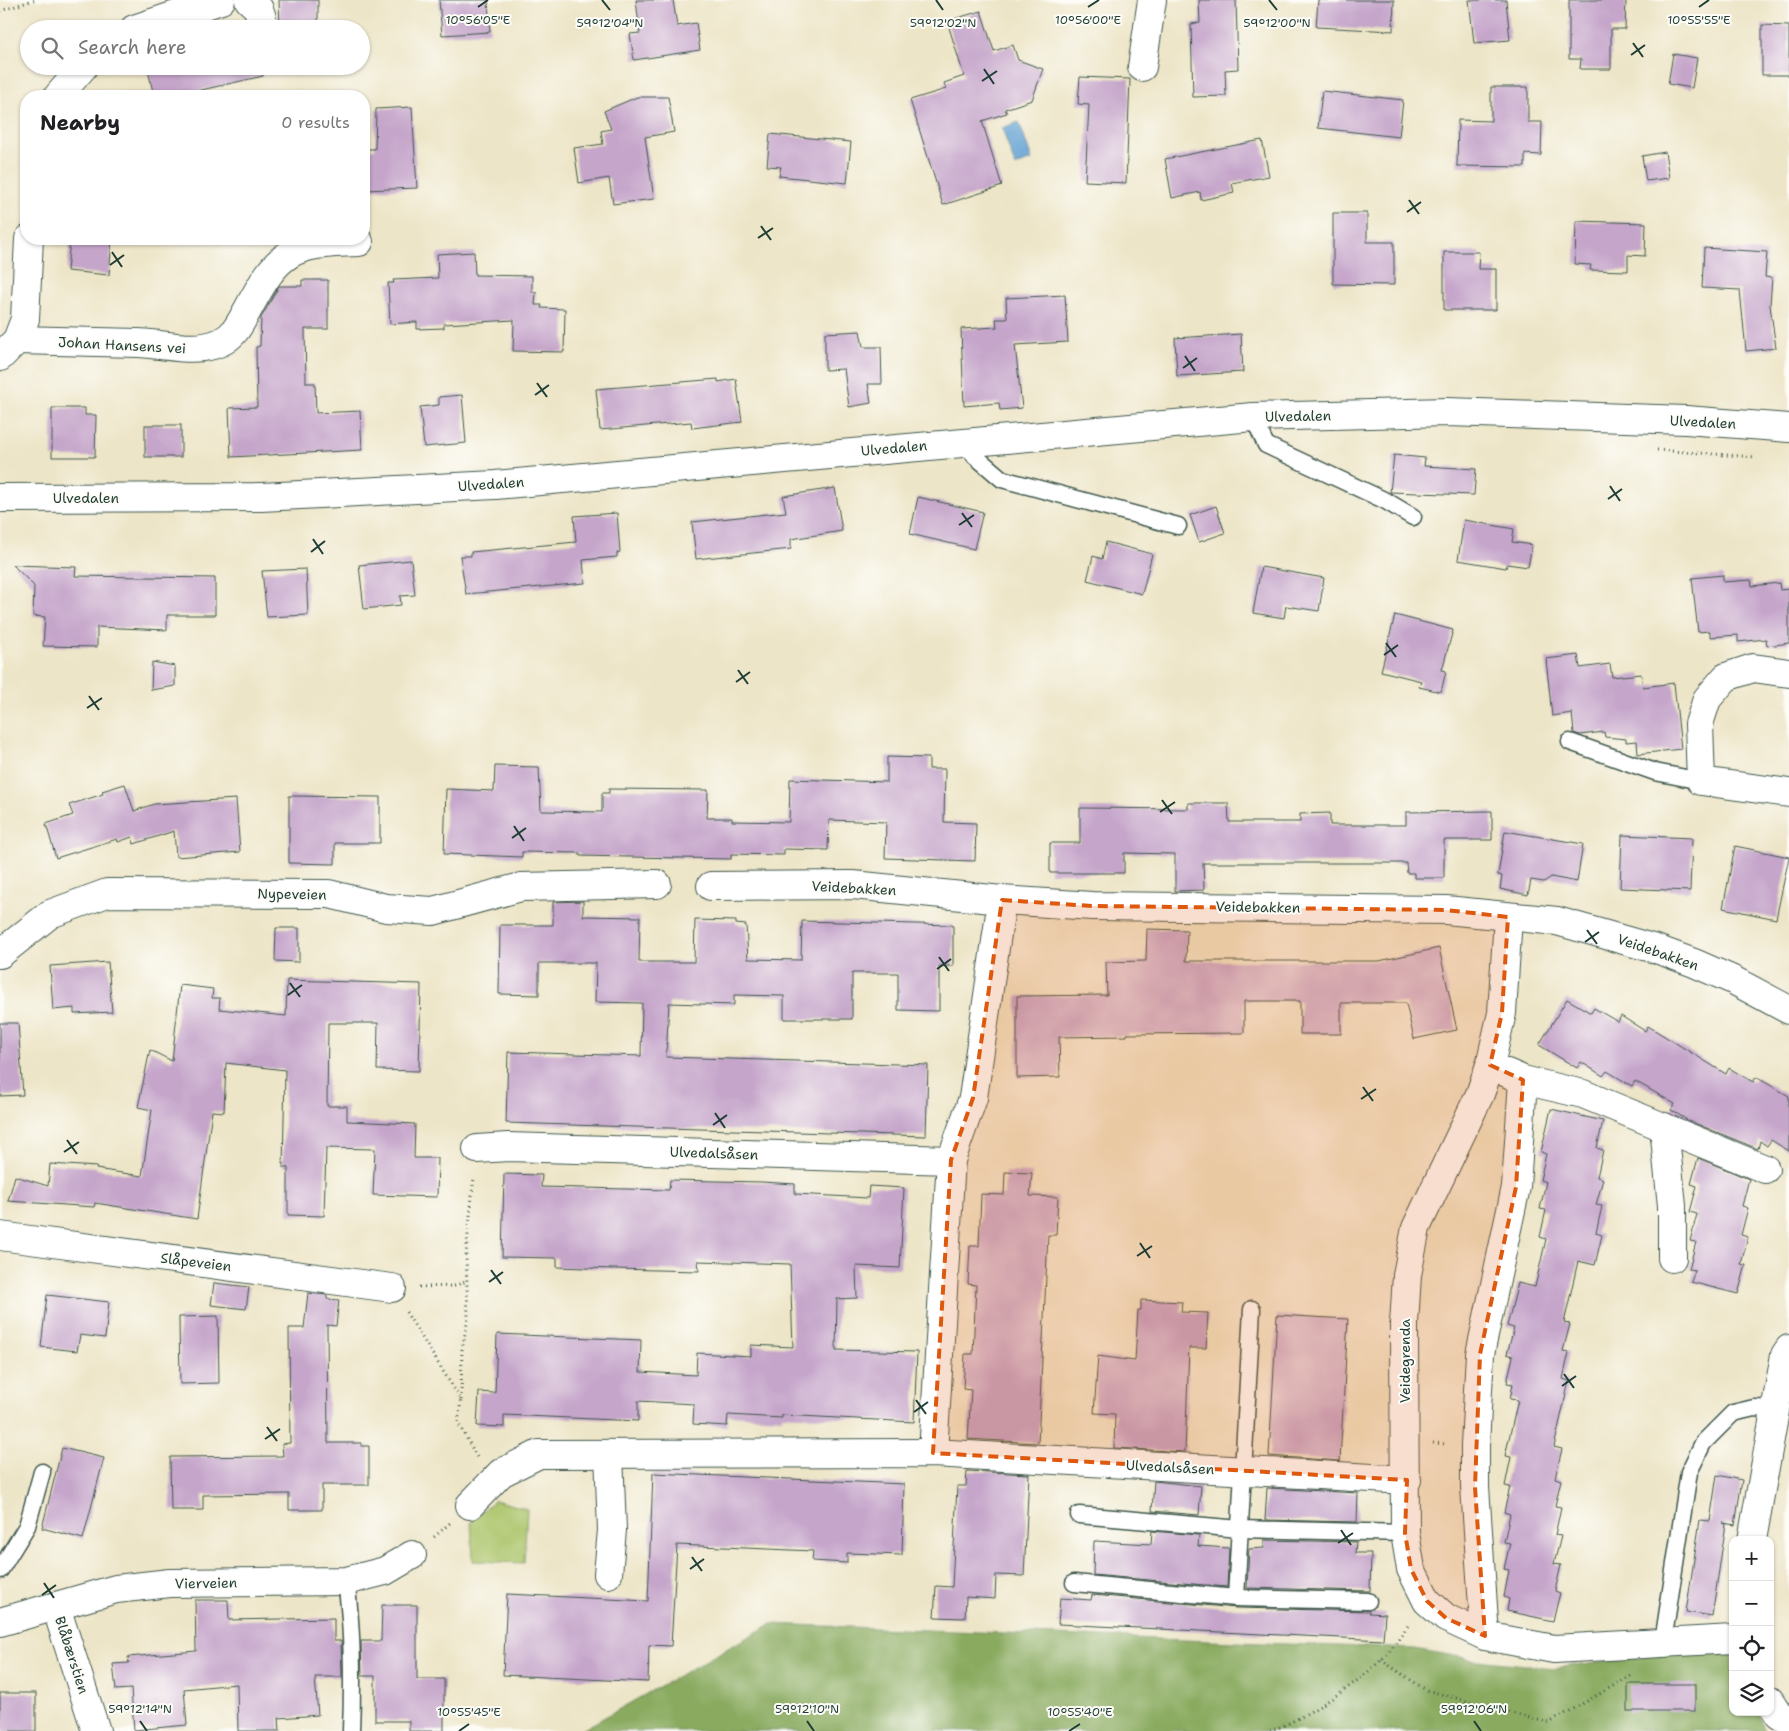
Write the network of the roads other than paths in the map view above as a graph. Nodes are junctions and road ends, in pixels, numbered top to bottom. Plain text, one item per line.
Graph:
1 (221, 0) edge
2 (249, 0) edge
3 (1152, 0) edge
4 (161, 20) edge
5 (261, 20) edge
6 (1142, 67) dead end
7 (76, 75) edge
8 (63, 90) edge
9 (30, 245) edge
10 (311, 245) edge
11 (8, 349) edge
12 (1252, 417) junction
13 (1789, 428) edge
14 (964, 442) junction
15 (0, 498) edge
16 (1413, 517) dead end
17 (1178, 526) dead end
18 (1789, 673) edge
19 (1570, 742) dead end
20 (1701, 781) junction
21 (1789, 793) edge
22 (657, 884) dead end
23 (711, 886) dead end
24 (1002, 900) junction
25 (1508, 917) junction
26 (0, 954) edge
27 (1789, 1010) edge
28 (1490, 1065) junction
29 (1523, 1080) junction
30 (1664, 1127) junction
31 (477, 1149) road end
32 (951, 1160) junction
33 (1765, 1169) dead end
34 (0, 1236) edge
35 (1672, 1258) dead end
36 (392, 1288) road end
37 (1252, 1308) dead end
38 (1789, 1349) edge
39 (1775, 1409) junction
40 (933, 1453) junction
41 (609, 1454) junction
42 (1244, 1471) junction
43 (42, 1472) dead end
44 (1407, 1480) junction
45 (470, 1505) road end
46 (1079, 1515) dead end
47 (1240, 1529) junction
48 (1406, 1533) junction
49 (1753, 1536) edge
50 (412, 1555) road end
51 (0, 1570) edge
52 (608, 1574) dead end
53 (346, 1581) junction
54 (1074, 1583) dead end
55 (1236, 1598) junction
56 (1368, 1601) dead end
57 (56, 1607) junction
58 (0, 1622) edge
59 (1485, 1636) junction
60 (1729, 1639) edge
61 (1663, 1642) junction
62 (1774, 1707) edge
63 (1789, 1720) edge
64 (96, 1731) edge
65 (351, 1731) edge

1 - 4 street
2 - 5 street
3 - 6 street
7 - 8 street
9 - 11 street, Johan Hansens vei
10 - 11 street, Johan Hansens vei
12 - 13 street, Ulvedalen
12 - 14 street, Ulvedalen
12 - 16 lane
14 - 15 street, Ulvedalen
14 - 17 lane
18 - 20 street
19 - 20 lane
20 - 21 street
22 - 26 street, Nypeveien
23 - 24 street, Veidebakken
24 - 25 street, Veidebakken
24 - 32 street
25 - 27 street, Veidebakken
25 - 28 street, Veidegrenda
28 - 29 street
28 - 44 street, Veidegrenda
29 - 30 street
29 - 59 street
30 - 33 street
30 - 35 street
31 - 32 street, Ulvedalsåsen
32 - 40 street
34 - 36 street, Slåpeveien
37 - 42 lane
38 - 39 street
39 - 49 street
39 - 61 lane
40 - 41 street, Ulvedalsåsen
40 - 42 street, Ulvedalsåsen
41 - 45 street, Ulvedalsåsen
41 - 52 street
42 - 44 street, Ulvedalsåsen
42 - 47 lane
43 - 51 lane
44 - 48 street, Veidegrenda
46 - 47 lane
47 - 48 lane
47 - 55 lane
48 - 59 street, Veidegrenda
50 - 53 street, Vierveien
53 - 57 street, Vierveien
53 - 65 lane
54 - 55 lane
55 - 56 lane
57 - 58 street, Vierveien
57 - 64 street, Blåbærstien
59 - 61 street, Veidegrenda
60 - 61 street, Veidegrenda
62 - 63 street

